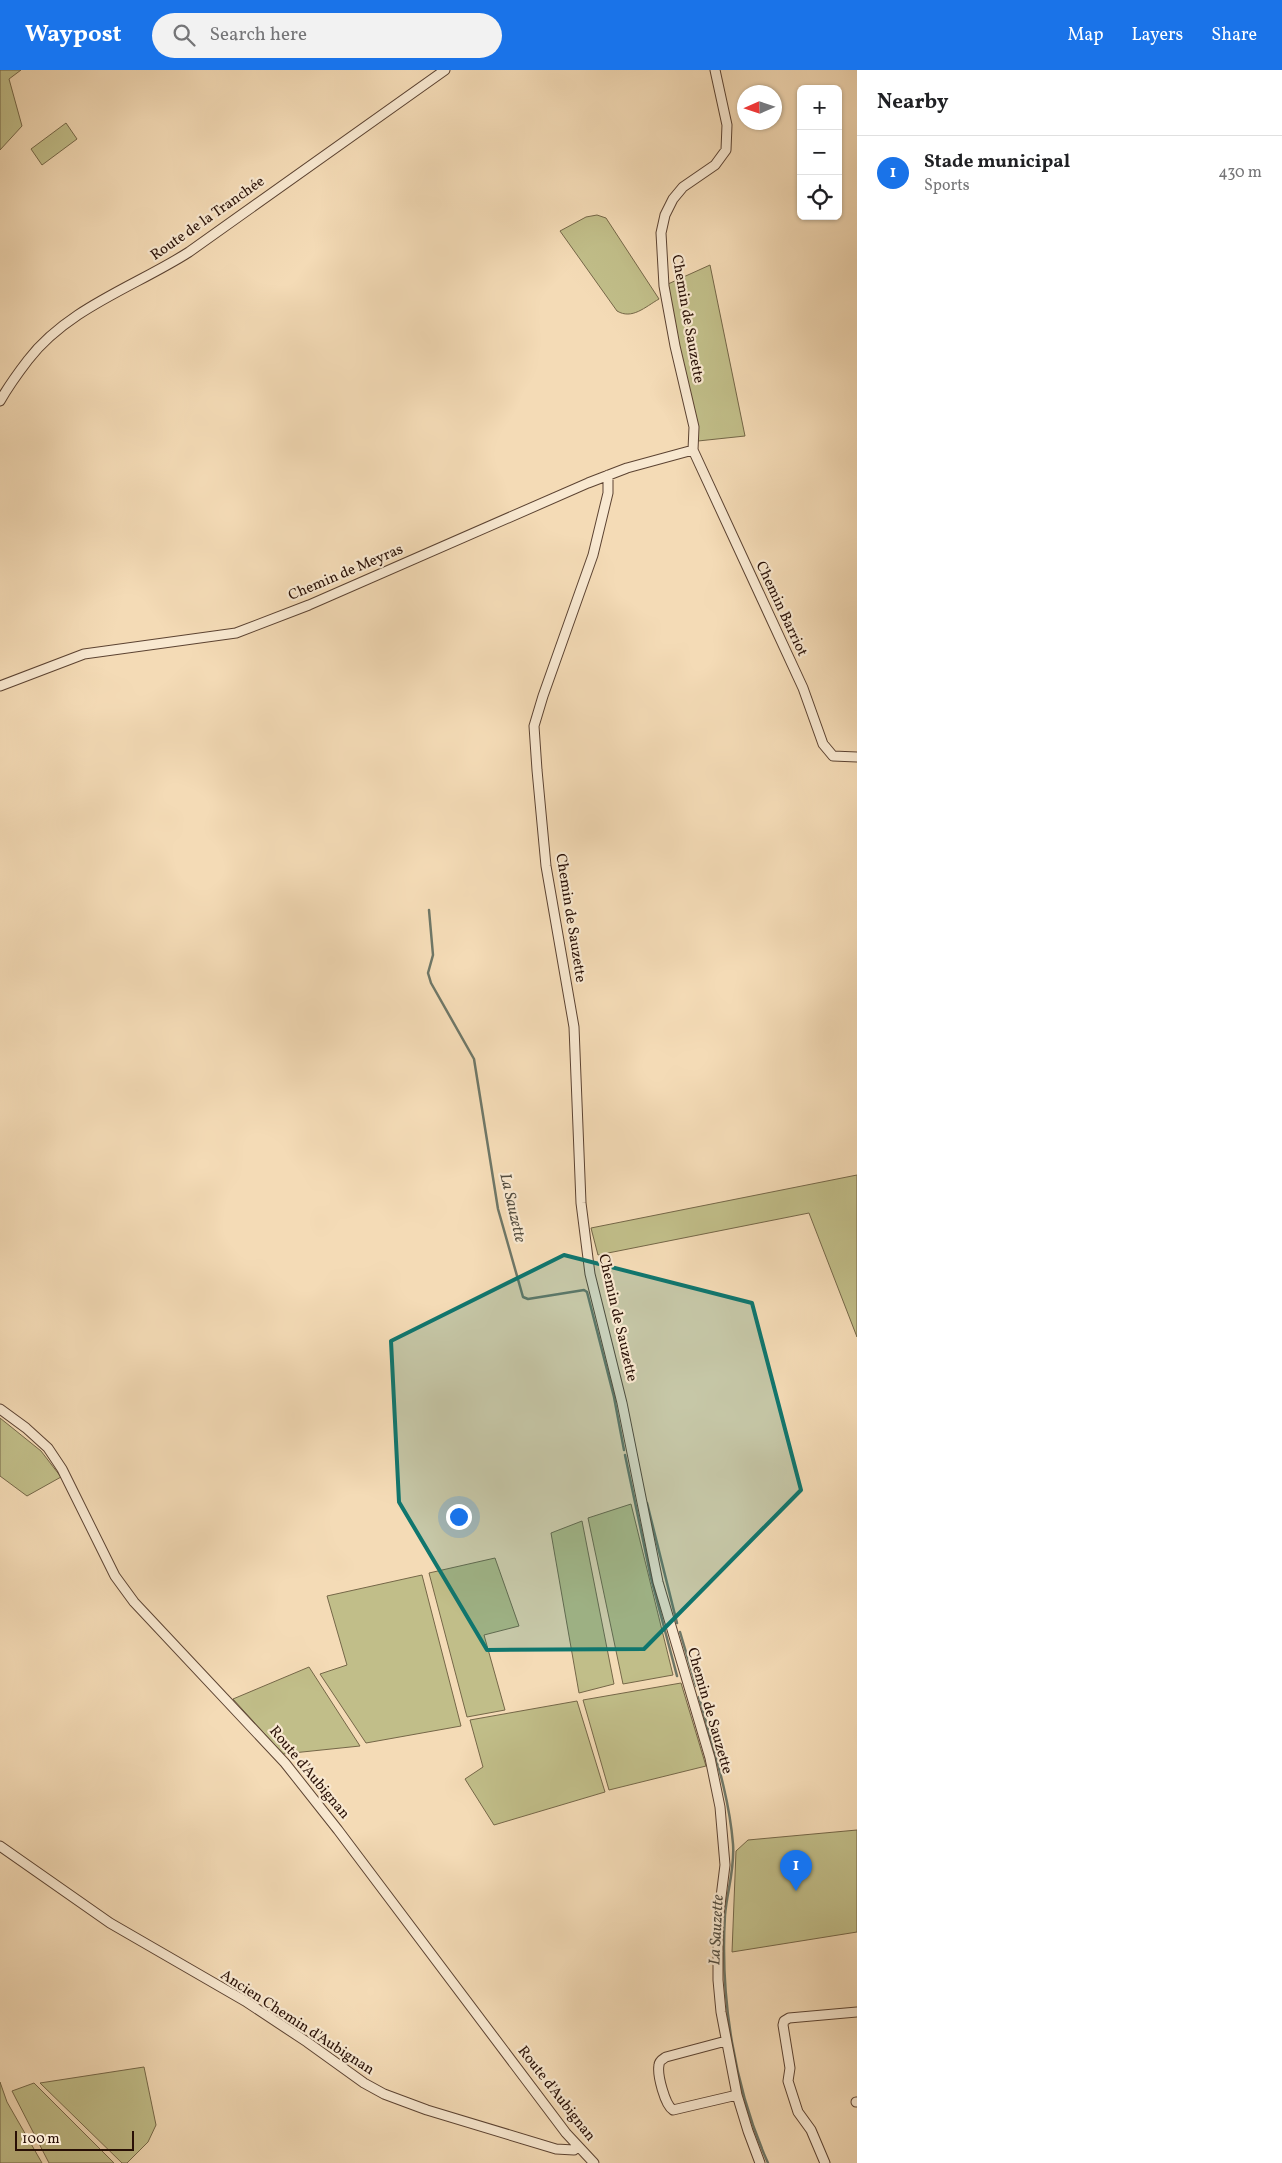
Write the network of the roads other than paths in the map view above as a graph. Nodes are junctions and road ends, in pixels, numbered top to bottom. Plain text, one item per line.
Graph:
1 (445, 70) edge
2 (715, 70) edge
3 (0, 401) edge
4 (693, 450) junction
5 (608, 476) junction
6 (0, 686) edge
7 (857, 757) edge
8 (0, 1409) edge
9 (0, 1846) edge
10 (857, 2012) edge
11 (726, 2041) junction
12 (737, 2095) junction
13 (577, 2146) junction
14 (594, 2163) edge
15 (760, 2163) edge
16 (825, 2163) edge

1 - 3 street, Route de la Tranchée
2 - 4 street, Chemin de Sauzette
4 - 5 street, Chemin de Meyras
4 - 7 street, Chemin Barriot
5 - 6 street, Chemin de Meyras
5 - 11 street, Chemin de Sauzette
8 - 13 street, Route d'Aubignan
9 - 13 street, Ancien Chemin d'Aubignan
10 - 16 street
11 - 12 street, Chemin de Sauzette
11 - 12 street
12 - 15 street, Chemin de Sauzette
13 - 14 street, Route d'Aubignan

